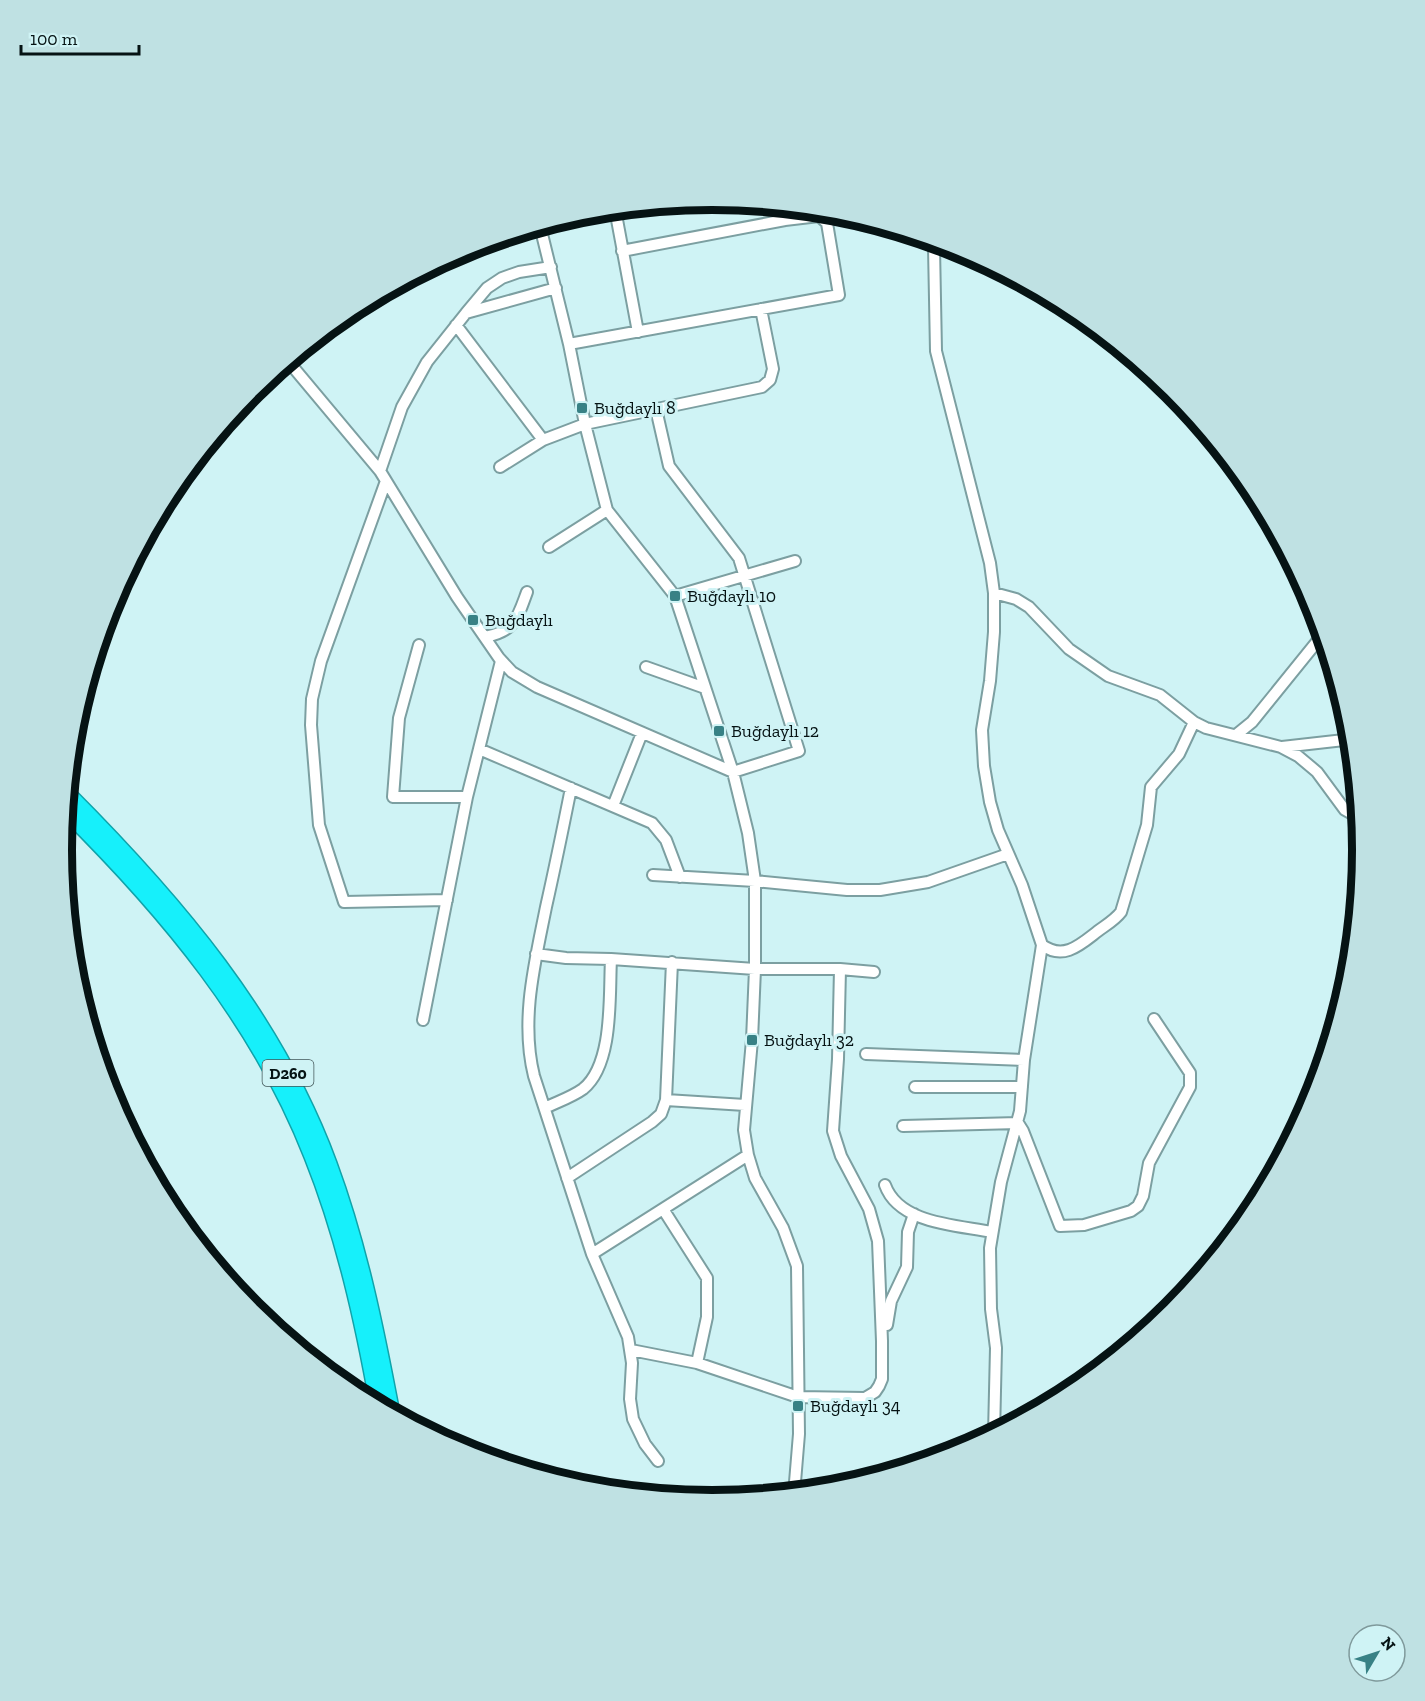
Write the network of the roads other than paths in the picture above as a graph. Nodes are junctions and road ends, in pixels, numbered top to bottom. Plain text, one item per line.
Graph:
1 (616, 217) edge
2 (809, 217) edge
3 (823, 220) edge
4 (542, 233) edge
5 (934, 250) edge
6 (622, 251) junction
7 (551, 267) junction
8 (556, 288) junction
9 (760, 309) junction
10 (466, 313) junction
11 (456, 325) junction
12 (638, 332) junction
13 (569, 344) junction
14 (293, 367) edge
15 (656, 409) junction
16 (585, 424) junction
17 (543, 440) junction
18 (500, 467) dead end
19 (380, 471) junction
20 (386, 481) junction
21 (607, 510) junction
22 (549, 547) dead end
23 (795, 561) dead end
24 (745, 576) junction
25 (528, 592) dead end
26 (994, 593) junction
27 (675, 596) junction
28 (484, 637) junction
29 (1318, 641) edge
30 (419, 645) dead end
31 (501, 661) junction
32 (646, 667) dead end
33 (705, 688) junction
34 (1194, 722) junction
35 (642, 733) junction
36 (1236, 735) junction
37 (1344, 741) edge
38 (1281, 747) junction
39 (479, 749) junction
40 (733, 772) junction
41 (571, 788) junction
42 (467, 797) junction
43 (74, 800) edge
44 (613, 806) junction
45 (1352, 814) edge
46 (73, 818) edge
47 (1008, 854) junction
48 (652, 875) dead end
49 (680, 877) junction
50 (755, 881) junction
51 (447, 900) junction
52 (1042, 945) junction
53 (536, 954) junction
54 (611, 958) junction
55 (672, 962) junction
56 (754, 969) junction
57 (840, 969) junction
58 (874, 972) dead end
59 (1154, 1019) dead end
60 (423, 1020) dead end
61 (866, 1054) dead end
62 (1024, 1060) junction
63 (915, 1087) dead end
64 (1022, 1087) junction
65 (666, 1100) junction
66 (745, 1105) junction
67 (545, 1108) junction
68 (1016, 1123) junction
69 (903, 1126) dead end
70 (748, 1155) junction
71 (567, 1178) junction
72 (885, 1185) dead end
73 (663, 1209) junction
74 (914, 1214) junction
75 (992, 1232) junction
76 (592, 1254) junction
77 (882, 1341) junction
78 (631, 1350) junction
79 (697, 1363) junction
80 (376, 1395) edge
81 (798, 1396) junction
82 (390, 1404) edge
83 (994, 1426) edge
84 (657, 1461) dead end
85 (795, 1486) edge

1 - 6 street
2 - 6 street
3 - 9 street
4 - 7 street
5 - 26 street
6 - 12 street
7 - 8 street
7 - 10 street
8 - 10 street
8 - 13 street
9 - 12 street
9 - 15 street
10 - 11 street
11 - 17 street
11 - 19 street
12 - 13 street
13 - 16 street
14 - 19 street
15 - 16 street
15 - 24 street
16 - 17 street
16 - 21 street
17 - 18 street
19 - 20 street
20 - 28 street
20 - 51 street
21 - 22 street
21 - 27 street
23 - 24 street
24 - 27 street
24 - 40 street
25 - 28 street
26 - 34 street
26 - 47 street
27 - 33 street
28 - 31 street
29 - 36 street
30 - 42 street
31 - 35 street
31 - 39 street
32 - 33 street
33 - 40 street
34 - 36 street
34 - 52 street
35 - 40 street
35 - 44 street
36 - 38 street
37 - 38 street
38 - 45 street
39 - 41 street
39 - 42 street
40 - 50 street
41 - 44 street
41 - 53 street
42 - 51 street
43 - 82 highway, D260
44 - 49 street
46 - 80 highway, D260
47 - 50 street
47 - 52 street
48 - 49 street
49 - 50 street
50 - 56 street
51 - 60 street
52 - 62 street
53 - 54 street
53 - 67 street
54 - 55 street
54 - 67 street
55 - 56 street
55 - 65 street
56 - 57 street
56 - 66 street
57 - 58 street
57 - 77 street
59 - 68 street
61 - 62 street
62 - 64 street
63 - 64 street
64 - 68 street
65 - 66 street
65 - 71 street
66 - 70 street
67 - 71 street
68 - 69 street
68 - 75 street
70 - 73 street
70 - 81 street
71 - 76 street
72 - 74 street
73 - 76 street
73 - 79 street
74 - 75 street
74 - 77 street
75 - 83 street
76 - 78 street
77 - 81 street
78 - 79 street
78 - 84 street
79 - 81 street
81 - 85 street

